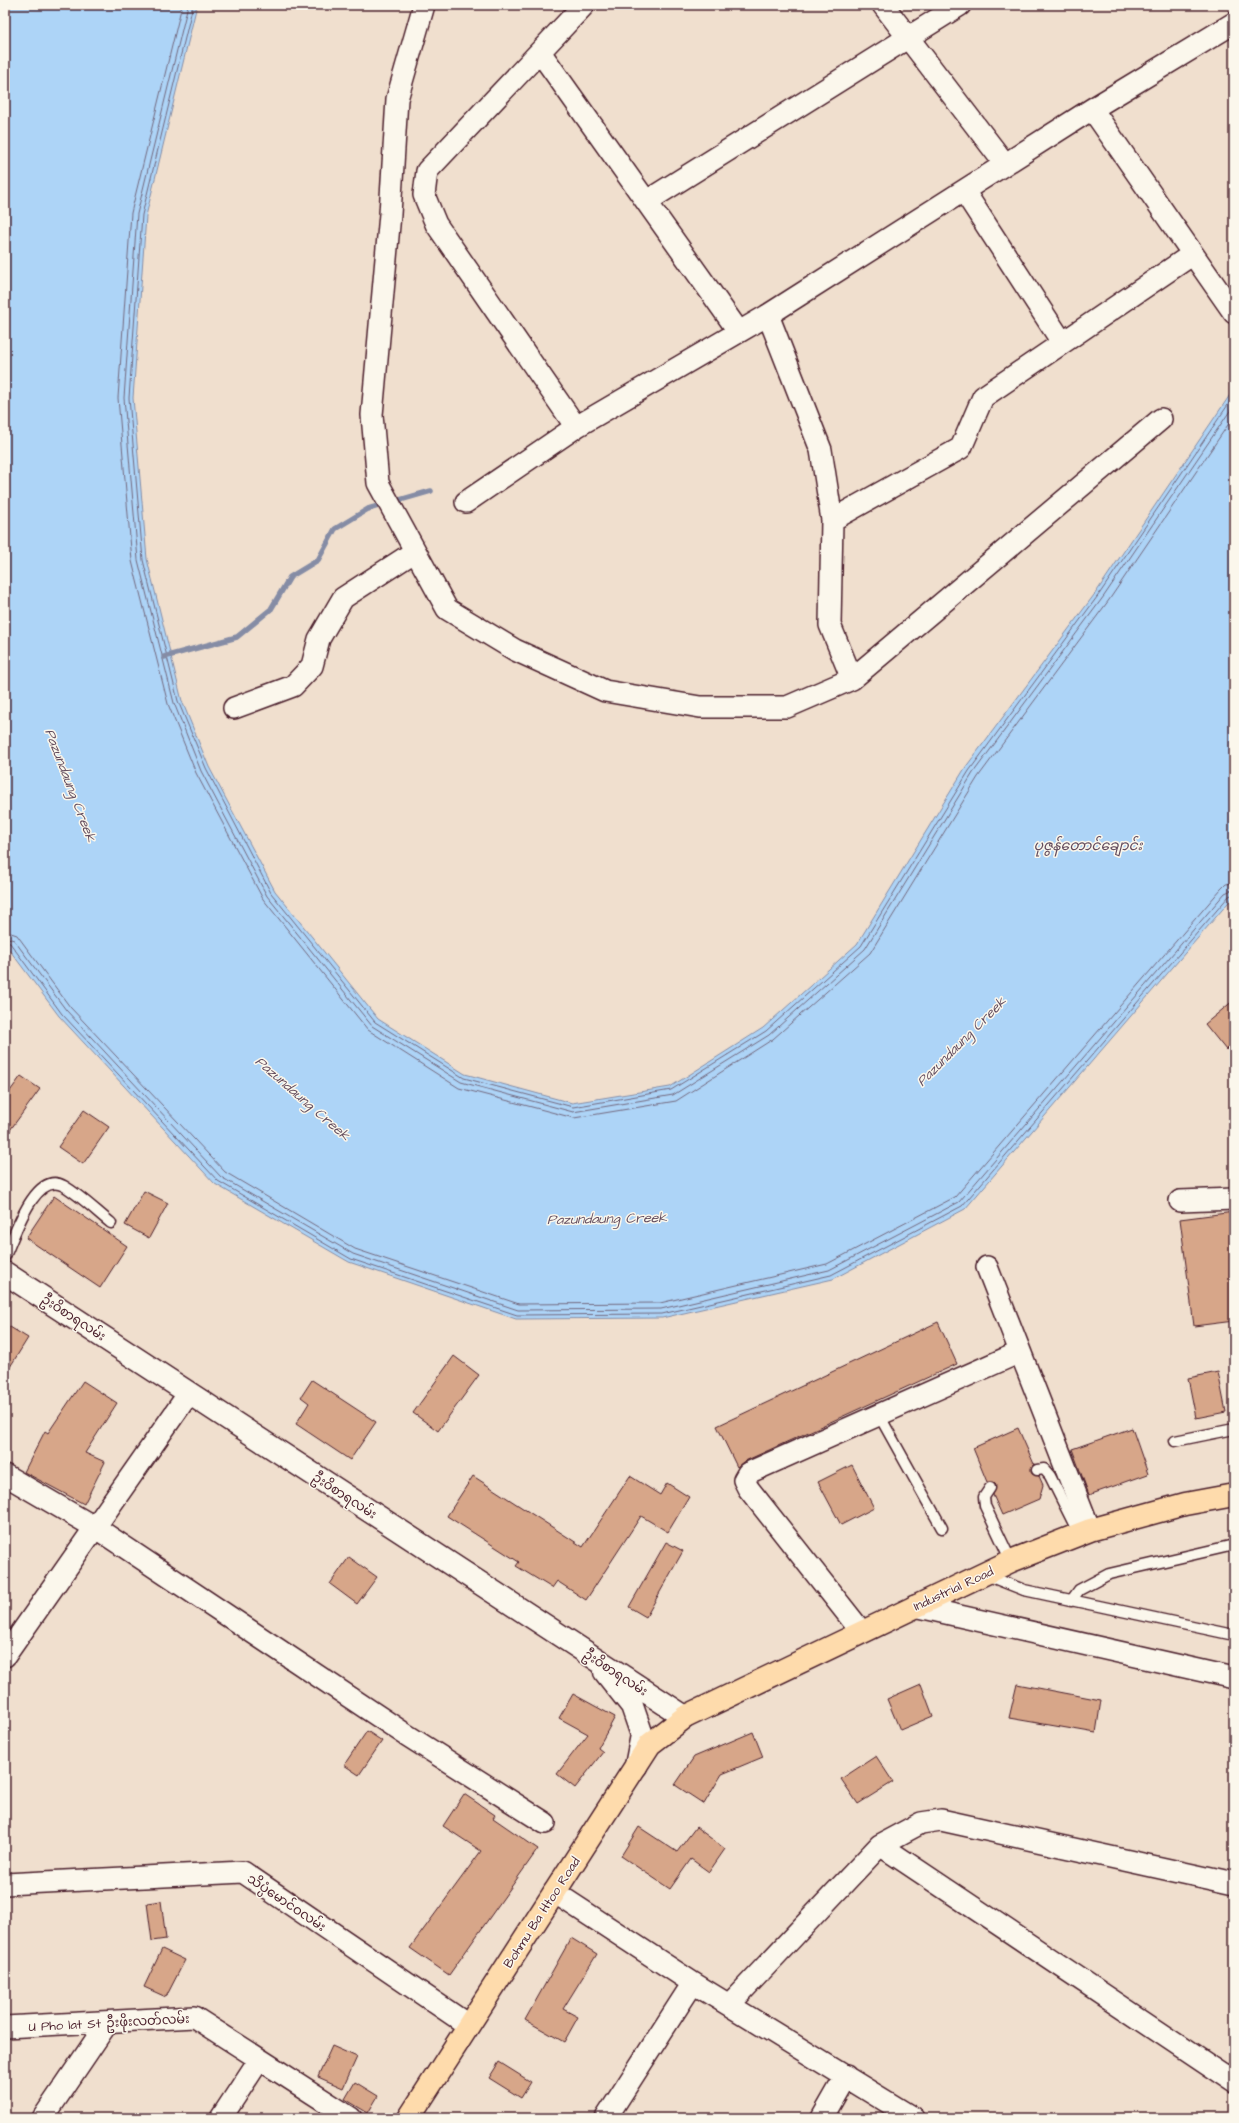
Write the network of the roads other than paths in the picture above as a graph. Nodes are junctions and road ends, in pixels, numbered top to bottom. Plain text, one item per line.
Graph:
1 (424, 5) edge
2 (584, 5) edge
3 (883, 5) edge
4 (960, 5) edge
5 (1234, 23) edge
6 (909, 38) junction
7 (540, 52) junction
8 (1092, 109) junction
9 (1005, 164) junction
10 (964, 190) junction
11 (647, 201) junction
12 (1193, 254) junction
13 (1234, 314) edge
14 (768, 315) junction
15 (739, 332) junction
16 (1062, 342) junction
17 (1161, 419) dead end
18 (576, 426) junction
19 (466, 502) dead end
20 (832, 520) junction
21 (414, 552) junction
22 (852, 679) junction
23 (234, 708) dead end
24 (1234, 1199) edge
25 (1180, 1201) dead end
26 (111, 1223) dead end
27 (5, 1256) edge
28 (987, 1267) dead end
29 (5, 1273) edge
30 (1020, 1352) junction
31 (189, 1393) junction
32 (880, 1415) junction
33 (1234, 1429) edge
34 (1175, 1441) dead end
35 (1037, 1470) dead end
36 (5, 1475) edge
37 (990, 1488) dead end
38 (1234, 1495) edge
39 (96, 1528) junction
40 (942, 1528) dead end
41 (1085, 1532) junction
42 (1234, 1545) edge
43 (1011, 1561) junction
44 (982, 1574) junction
45 (1071, 1601) junction
46 (915, 1606) junction
47 (861, 1631) junction
48 (1234, 1635) edge
49 (586, 1652) junction
50 (5, 1656) edge
51 (1234, 1678) edge
52 (685, 1717) junction
53 (636, 1766) junction
54 (545, 1823) dead end
55 (880, 1845) junction
56 (5, 1884) edge
57 (1234, 1884) edge
58 (554, 1892) junction
59 (693, 1983) junction
60 (729, 2005) junction
61 (108, 2022) junction
62 (468, 2025) junction
63 (5, 2027) edge
64 (259, 2060) junction
65 (846, 2076) junction
66 (1234, 2082) edge
67 (43, 2118) edge
68 (221, 2118) edge
69 (351, 2118) edge
70 (409, 2118) edge
71 (606, 2118) edge
72 (822, 2118) edge
73 (913, 2118) edge

1 - 21 street
2 - 7 street
3 - 6 street
4 - 6 street
5 - 8 street
6 - 9 street
6 - 11 street
7 - 11 street
7 - 18 street
8 - 9 street
8 - 12 street
9 - 10 street
10 - 14 street
10 - 16 street
11 - 15 street
12 - 13 street
12 - 16 street
14 - 15 street
14 - 20 street
15 - 18 street
16 - 20 street
17 - 22 street
18 - 19 street
20 - 22 street
21 - 22 street
21 - 23 street
24 - 25 street
26 - 27 lane
28 - 30 street
29 - 31 main road, ဦးဝိစာရလမ်း
30 - 32 street
30 - 41 street
31 - 39 street
31 - 49 main road, ဦးဝိစာရလမ်း
32 - 40 lane
32 - 47 street
33 - 34 lane
35 - 41 lane
36 - 39 street
37 - 43 lane
38 - 41 main road, Industrial Road
39 - 50 street
39 - 54 street
41 - 43 main road, Industrial Road
42 - 45 lane
43 - 44 main road, Industrial Road
44 - 45 lane
44 - 46 main road, Industrial Road
45 - 48 lane
46 - 47 main road, Industrial Road
46 - 51 street
47 - 52 main road, Industrial Road
49 - 52 main road, ဦးဝိစာရလမ်း
49 - 53 main road
52 - 53 main road, Bohmu Ba Htoo Road
53 - 58 main road, Bohmu Ba Htoo Road
55 - 57 street
55 - 60 street
55 - 66 street
56 - 62 street, သိပ္ပံမောင်ဝလမ်း
58 - 59 street
58 - 62 main road, Bohmu Ba Htoo Road
59 - 60 street
59 - 71 street
60 - 65 street
61 - 63 street, U Pho lat St ဦးဖိုးလတ်လမ်း
61 - 64 street, U Pho lat St ဦးဖိုးလတ်လမ်း
61 - 67 street
62 - 70 main road, Bohmu Ba Htoo Road
64 - 68 street
64 - 69 street, U Pho lat St ဦးဖိုးလတ်လမ်း
65 - 72 street
65 - 73 street

